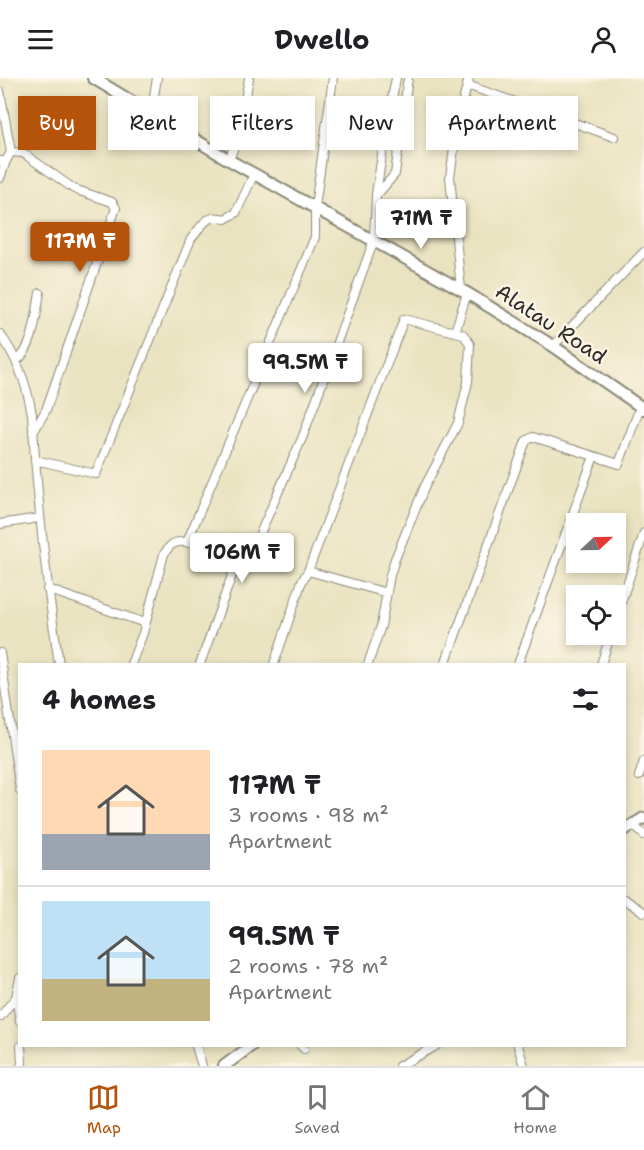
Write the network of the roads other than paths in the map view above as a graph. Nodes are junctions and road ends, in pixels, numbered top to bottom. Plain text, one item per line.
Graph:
1 (93, 78) edge
2 (157, 78) edge
3 (249, 78) edge
4 (333, 78) edge
5 (396, 78) edge
6 (408, 78) edge
7 (468, 82) edge
8 (0, 91) edge
9 (123, 96) edge
10 (154, 96) edge
11 (614, 137) dead end
12 (198, 141) edge
13 (11, 152) junction
14 (229, 160) junction
15 (3, 161) edge
16 (254, 174) junction
17 (0, 178) edge
18 (376, 196) junction
19 (315, 207) junction
20 (374, 240) junction
21 (644, 252) edge
22 (460, 289) junction
23 (40, 293) dead end
24 (455, 332) junction
25 (0, 334) edge
26 (553, 346) junction
27 (16, 361) junction
28 (642, 408) edge
29 (33, 432) junction
30 (594, 456) junction
31 (35, 460) junction
32 (39, 518) junction
33 (0, 525) edge
34 (644, 533) edge
35 (187, 543) junction
36 (251, 554) dead end
37 (308, 571) junction
38 (626, 588) edge
39 (47, 589) junction
40 (387, 593) junction
41 (145, 623) junction
42 (607, 645) edge
43 (0, 653) edge
44 (59, 663) edge
45 (132, 663) edge
46 (200, 663) edge
47 (274, 663) edge
48 (368, 663) edge
49 (445, 663) edge
50 (518, 663) edge
51 (601, 663) edge
52 (4, 705) edge
53 (644, 761) edge
54 (639, 776) dead end
55 (18, 779) edge
56 (644, 818) edge
57 (628, 827) edge
58 (644, 835) edge
59 (626, 900) edge
60 (644, 912) edge
61 (18, 986) edge
62 (15, 997) junction
63 (18, 1011) edge
64 (0, 1017) edge
65 (21, 1047) edge
66 (195, 1047) edge
67 (249, 1047) edge
68 (434, 1047) edge
69 (518, 1047) edge
70 (227, 1065) edge
71 (21, 1066) edge
72 (202, 1066) edge
73 (399, 1066) edge
74 (524, 1066) edge

1 - 9 main road
2 - 10 street
3 - 14 street
4 - 19 street
5 - 18 street
6 - 18 street
7 - 11 street
7 - 22 street
8 - 13 street
12 - 14 main road
13 - 15 street
13 - 29 street
14 - 16 main road
15 - 17 street
16 - 19 main road
16 - 31 street
18 - 20 street
19 - 20 main road, Alatau Road
19 - 35 street
20 - 22 main road, Alatau Road
20 - 36 street
21 - 26 street
22 - 24 street
22 - 26 main road, Alatau Road
23 - 27 street
24 - 37 street
24 - 40 street
25 - 27 street
26 - 28 main road, Alatau Road
27 - 29 street
28 - 30 street
29 - 31 street
30 - 49 street
30 - 50 street
31 - 32 street
32 - 33 street
32 - 39 street
34 - 38 street
35 - 41 street
35 - 46 street
37 - 40 street
37 - 47 street
39 - 41 street
39 - 44 street
40 - 48 street
41 - 45 street
42 - 51 street
43 - 52 street
52 - 55 street
53 - 54 street
56 - 57 main road
57 - 58 street
59 - 60 street
61 - 62 street
62 - 63 street
62 - 64 street
65 - 71 street
66 - 72 street
67 - 70 main road
68 - 73 street
69 - 74 street

